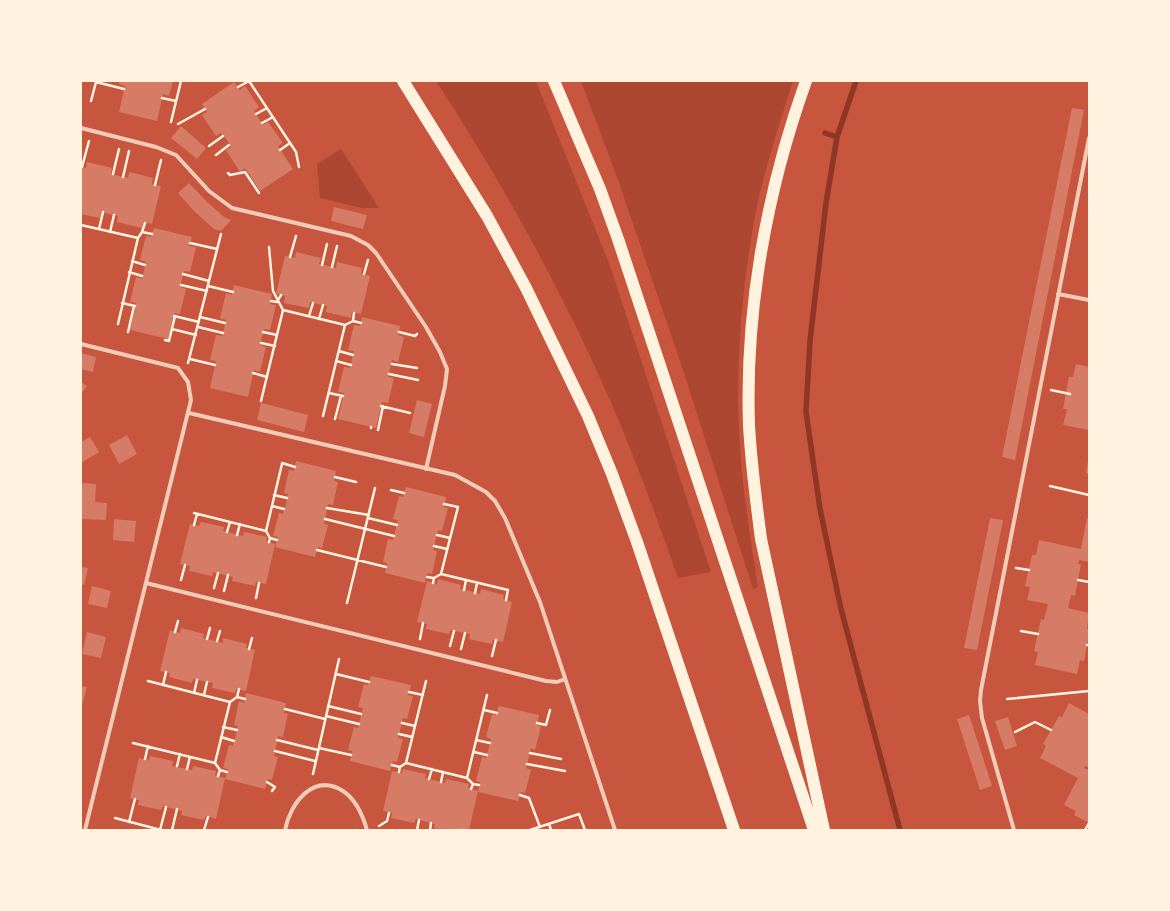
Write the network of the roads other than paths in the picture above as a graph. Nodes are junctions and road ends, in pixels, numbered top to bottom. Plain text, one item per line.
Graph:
1 (402, 81) edge
2 (554, 81) edge
3 (806, 81) edge
4 (81, 128) edge
5 (1089, 138) edge
6 (1058, 294) junction
7 (1089, 300) edge
8 (81, 344) edge
9 (189, 413) junction
10 (426, 468) junction
11 (146, 583) junction
12 (565, 679) junction
13 (85, 830) edge
14 (285, 830) edge
15 (367, 830) edge
16 (615, 830) edge
17 (734, 830) edge
18 (814, 830) edge
19 (824, 830) edge
20 (1014, 830) edge

1 - 17 highway
2 - 18 highway
3 - 19 highway
4 - 10 street
5 - 6 street
6 - 7 street
6 - 20 street
8 - 9 street
9 - 10 street
9 - 11 street
10 - 12 street
11 - 12 street
11 - 13 street
12 - 16 street
14 - 15 street

